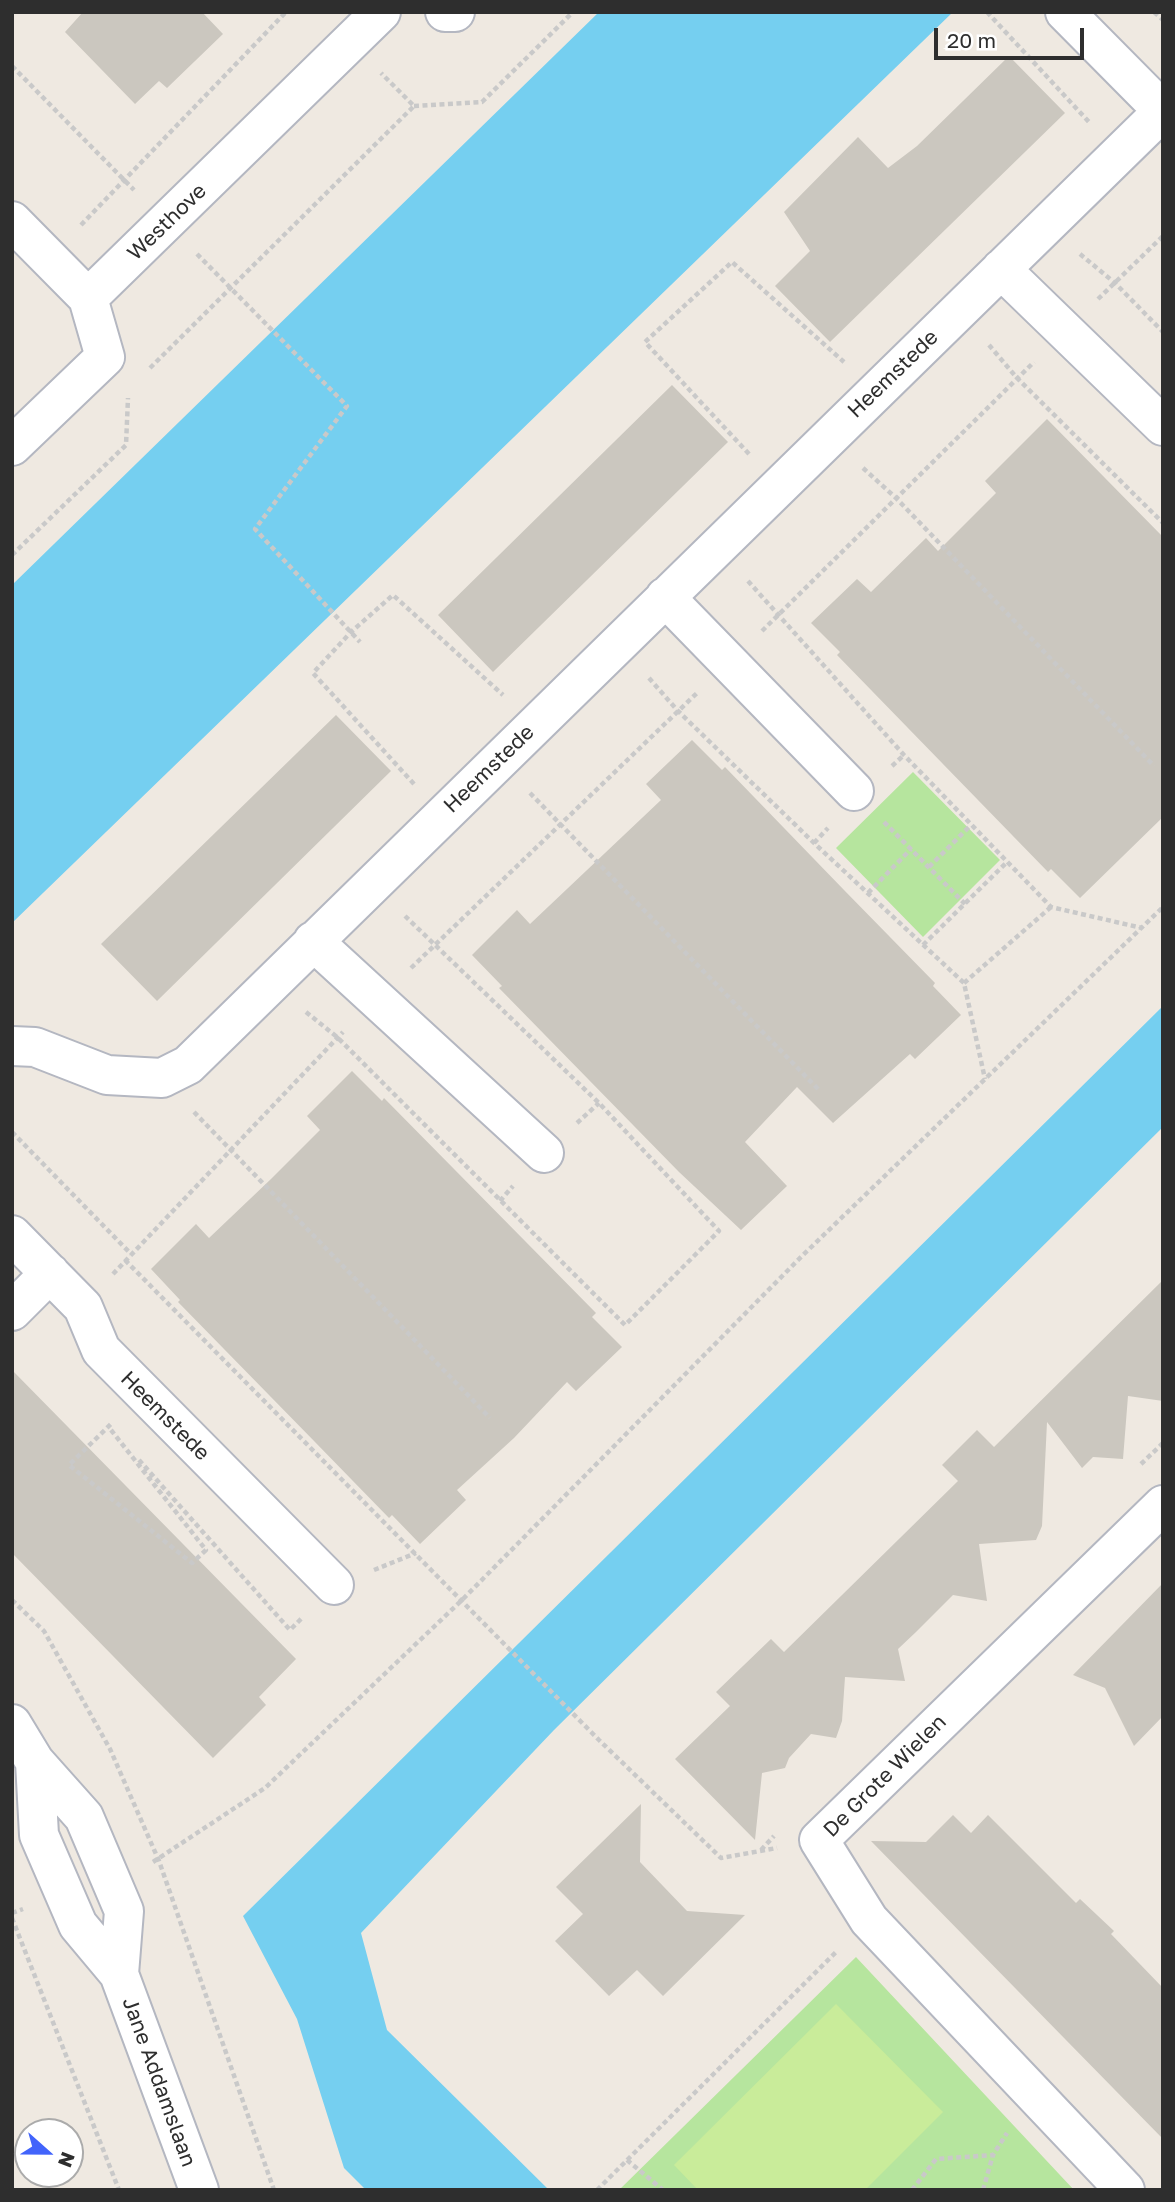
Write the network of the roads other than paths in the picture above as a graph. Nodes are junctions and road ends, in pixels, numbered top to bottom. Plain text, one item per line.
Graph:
1 (381, 12) edge
2 (445, 12) edge
3 (455, 12) edge
4 (1065, 12) edge
5 (1163, 111) edge
6 (12, 221) edge
7 (1001, 270) junction
8 (88, 298) junction
9 (1163, 426) edge
10 (12, 446) edge
11 (665, 597) junction
12 (866, 803) road end
13 (313, 941) junction
14 (12, 1046) edge
15 (544, 1153) dead end
16 (12, 1235) edge
17 (50, 1273) junction
18 (12, 1311) edge
19 (1160, 1511) edge
20 (334, 1586) road end
21 (12, 1724) edge
22 (199, 2190) edge
23 (1125, 2190) edge

1 - 8 street, Westhove
2 - 3 street
4 - 5 street
5 - 7 street, Heemstede
6 - 8 street
7 - 9 street
7 - 11 street, Heemstede
8 - 10 street
11 - 12 street
11 - 13 street, Heemstede
13 - 14 street, Heemstede
13 - 15 street
16 - 17 street, Heemstede
17 - 18 street
17 - 20 street, Heemstede
19 - 23 street, De Grote Wielen
21 - 22 street, Jane Addamslaan

